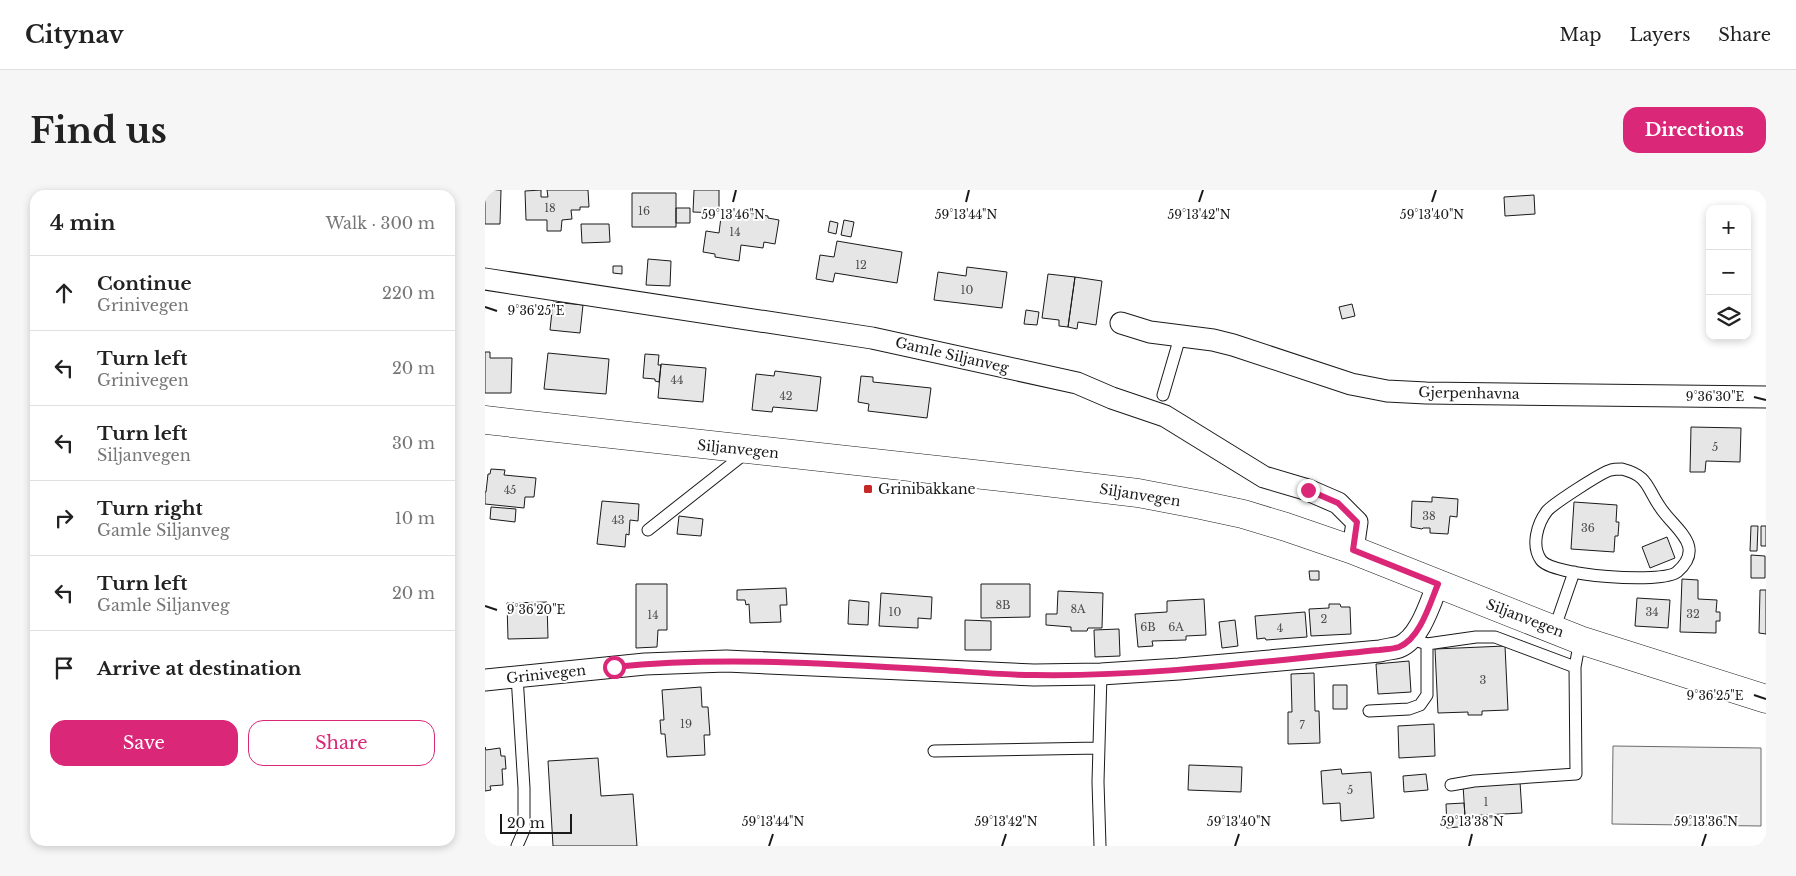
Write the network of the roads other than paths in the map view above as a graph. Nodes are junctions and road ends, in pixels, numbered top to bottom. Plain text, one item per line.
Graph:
1 (485, 279) edge
2 (1121, 323) dead end
3 (1179, 336) junction
4 (1163, 395) dead end
5 (1766, 397) edge
6 (485, 420) edge
7 (749, 450) junction
8 (648, 530) dead end
9 (1353, 550) junction
10 (1574, 572) junction
11 (1438, 584) junction
12 (1554, 630) junction
13 (1580, 640) junction
14 (1419, 641) junction
15 (1575, 667) junction
16 (1101, 674) junction
17 (517, 676) junction
18 (485, 680) edge
19 (1766, 699) edge
20 (1369, 711) dead end
21 (1099, 748) junction
22 (934, 751) dead end
23 (1451, 785) dead end
24 (517, 846) edge
25 (1100, 846) edge

1 - 9 street, Gamle Siljanveg
2 - 3 street, Gjerpenhavna
3 - 4 lane
3 - 5 street, Gjerpenhavna
6 - 7 main road, Siljanvegen
7 - 8 lane
7 - 9 main road, Siljanvegen
9 - 11 main road, Siljanvegen
10 - 10 lane
10 - 12 lane
11 - 12 main road, Siljanvegen
11 - 14 street
12 - 13 main road, Siljanvegen
13 - 15 lane
13 - 19 main road, Siljanvegen
14 - 15 lane
14 - 16 street, Grinivegen
14 - 20 lane
15 - 23 lane
16 - 17 street, Grinivegen
16 - 21 lane
17 - 18 street, Grinivegen
17 - 24 lane
21 - 22 lane
21 - 25 lane

